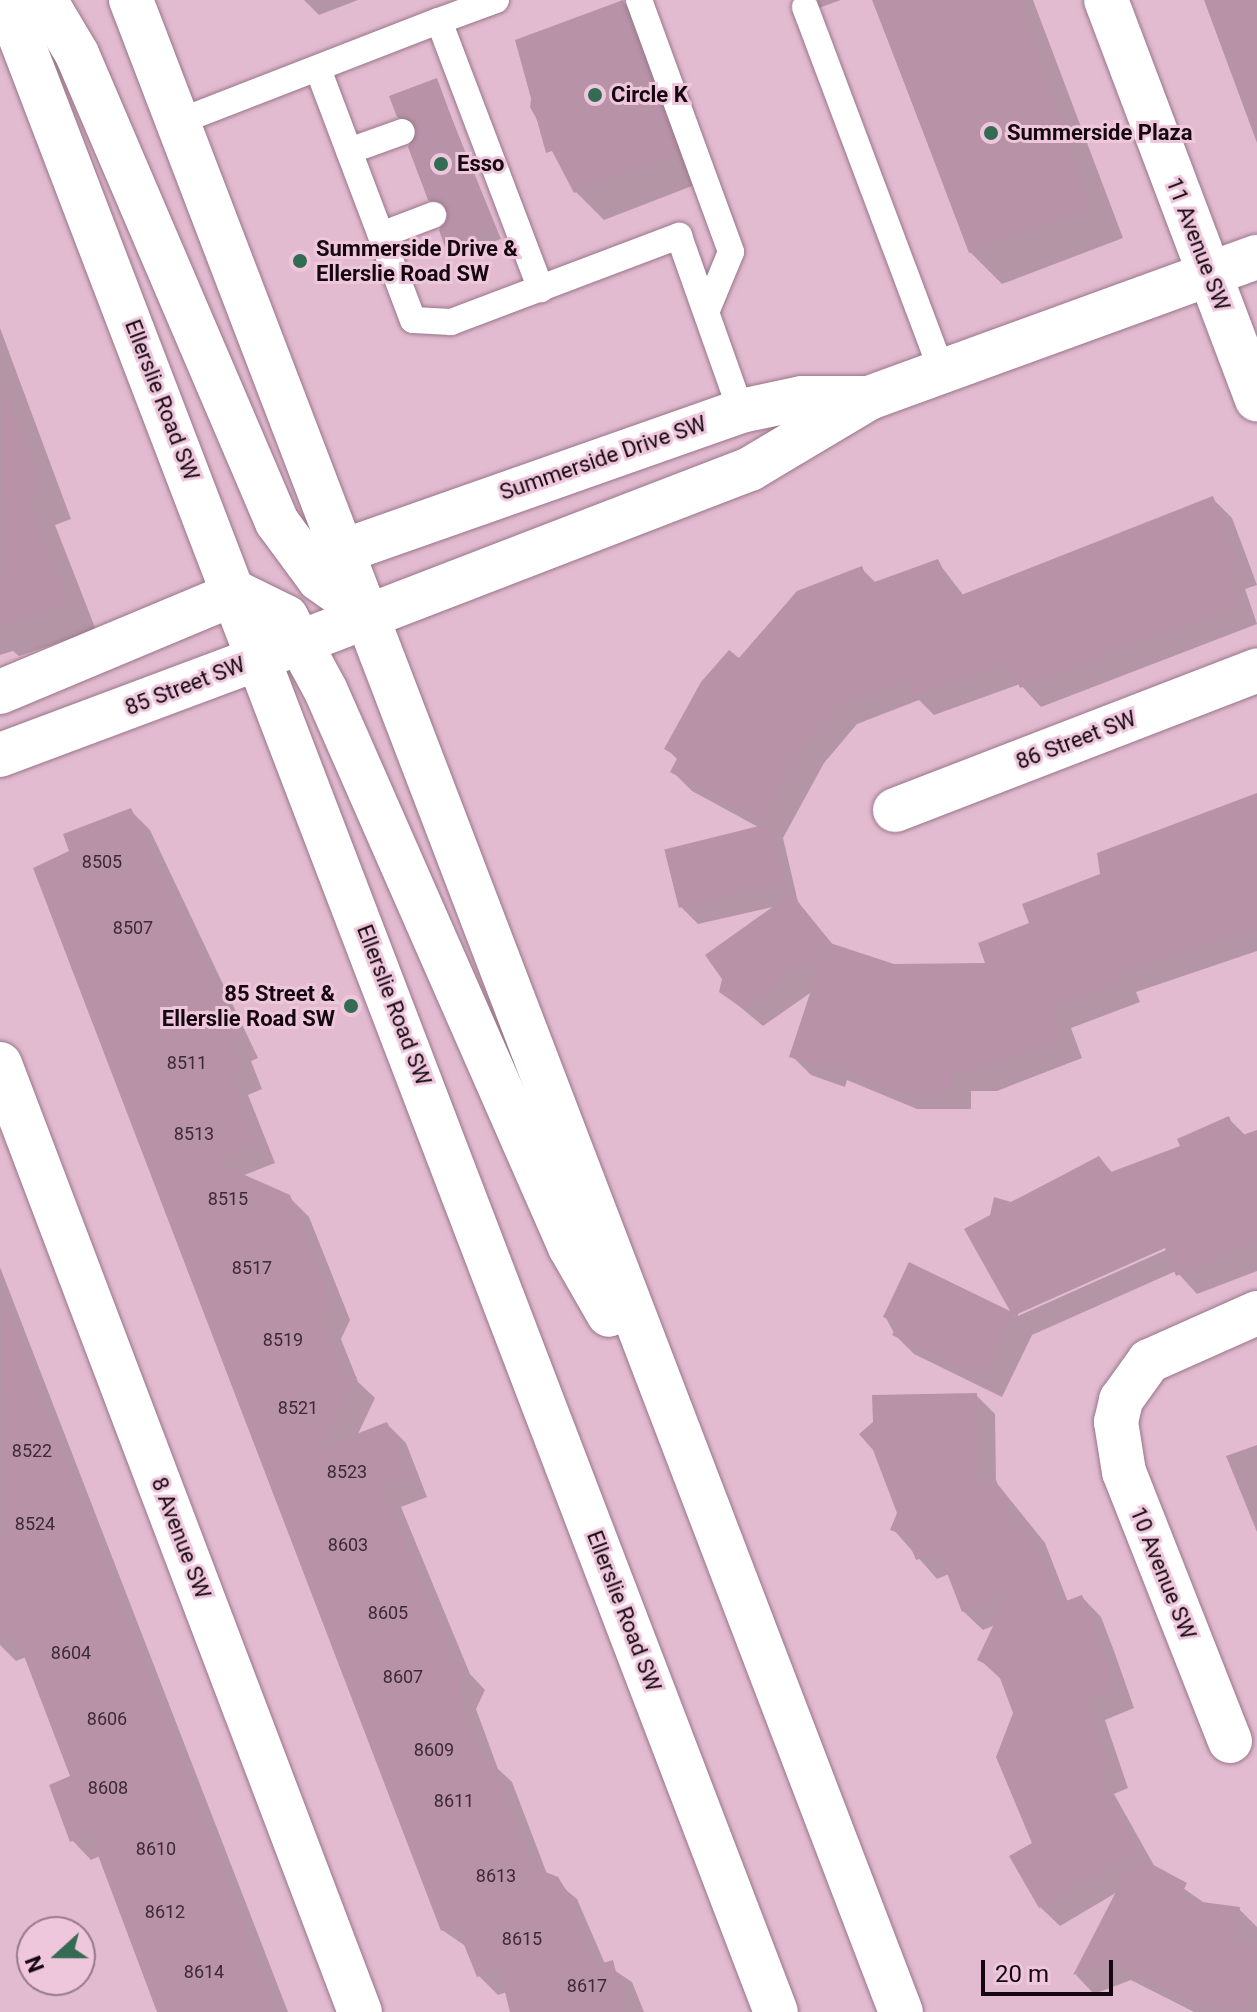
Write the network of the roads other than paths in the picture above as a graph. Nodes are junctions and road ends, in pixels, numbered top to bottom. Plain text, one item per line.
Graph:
1 (6, 0) edge
2 (45, 0) edge
3 (131, 0) edge
4 (496, 0) edge
5 (639, 0) edge
6 (1106, 0) edge
7 (805, 7) dead end
8 (439, 21) junction
9 (318, 69) junction
10 (178, 122) junction
11 (402, 132) dead end
12 (349, 151) junction
13 (433, 215) dead end
14 (381, 235) junction
15 (1257, 257) edge
16 (1210, 275) junction
17 (541, 289) junction
18 (707, 310) junction
19 (942, 371) junction
20 (869, 398) junction
21 (1257, 399) edge
22 (741, 411) junction
23 (326, 556) junction
24 (237, 593) junction
25 (371, 616) junction
26 (281, 650) junction
27 (1257, 670) edge
28 (0, 692) edge
29 (0, 755) edge
30 (895, 810) dead end
31 (0, 1064) edge
32 (1257, 1313) edge
33 (674, 1428) junction
34 (1230, 1741) dead end
35 (360, 2012) edge
36 (776, 2012) edge
37 (901, 2012) edge

1 - 24 main road, Ellerslie Road SW
2 - 23 main road
3 - 10 main road
4 - 8 lane
5 - 18 lane
6 - 16 main road, 11 Avenue SW
7 - 19 lane
8 - 9 lane
8 - 17 lane
9 - 10 lane
9 - 12 lane
10 - 23 main road
11 - 12 lane
12 - 14 lane
13 - 14 lane
14 - 17 lane
15 - 16 main road, Summerside Drive SW
16 - 19 main road, Summerside Drive SW
16 - 21 main road, 11 Avenue SW
17 - 18 lane
18 - 22 lane
19 - 20 main road, Summerside Drive SW
20 - 22 main road, Summerside Drive SW
20 - 25 main road, Summerside Drive SW
22 - 23 main road, Summerside Drive SW
23 - 24 main road
23 - 25 main road
24 - 26 main road
24 - 28 main road
25 - 26 main road, 85 Street SW
25 - 33 main road
26 - 29 main road, 85 Street SW
26 - 33 main road
26 - 36 main road, Ellerslie Road SW
27 - 30 main road, 86 Street SW
31 - 35 main road, 8 Avenue SW
32 - 34 main road, 10 Avenue SW
33 - 37 main road

